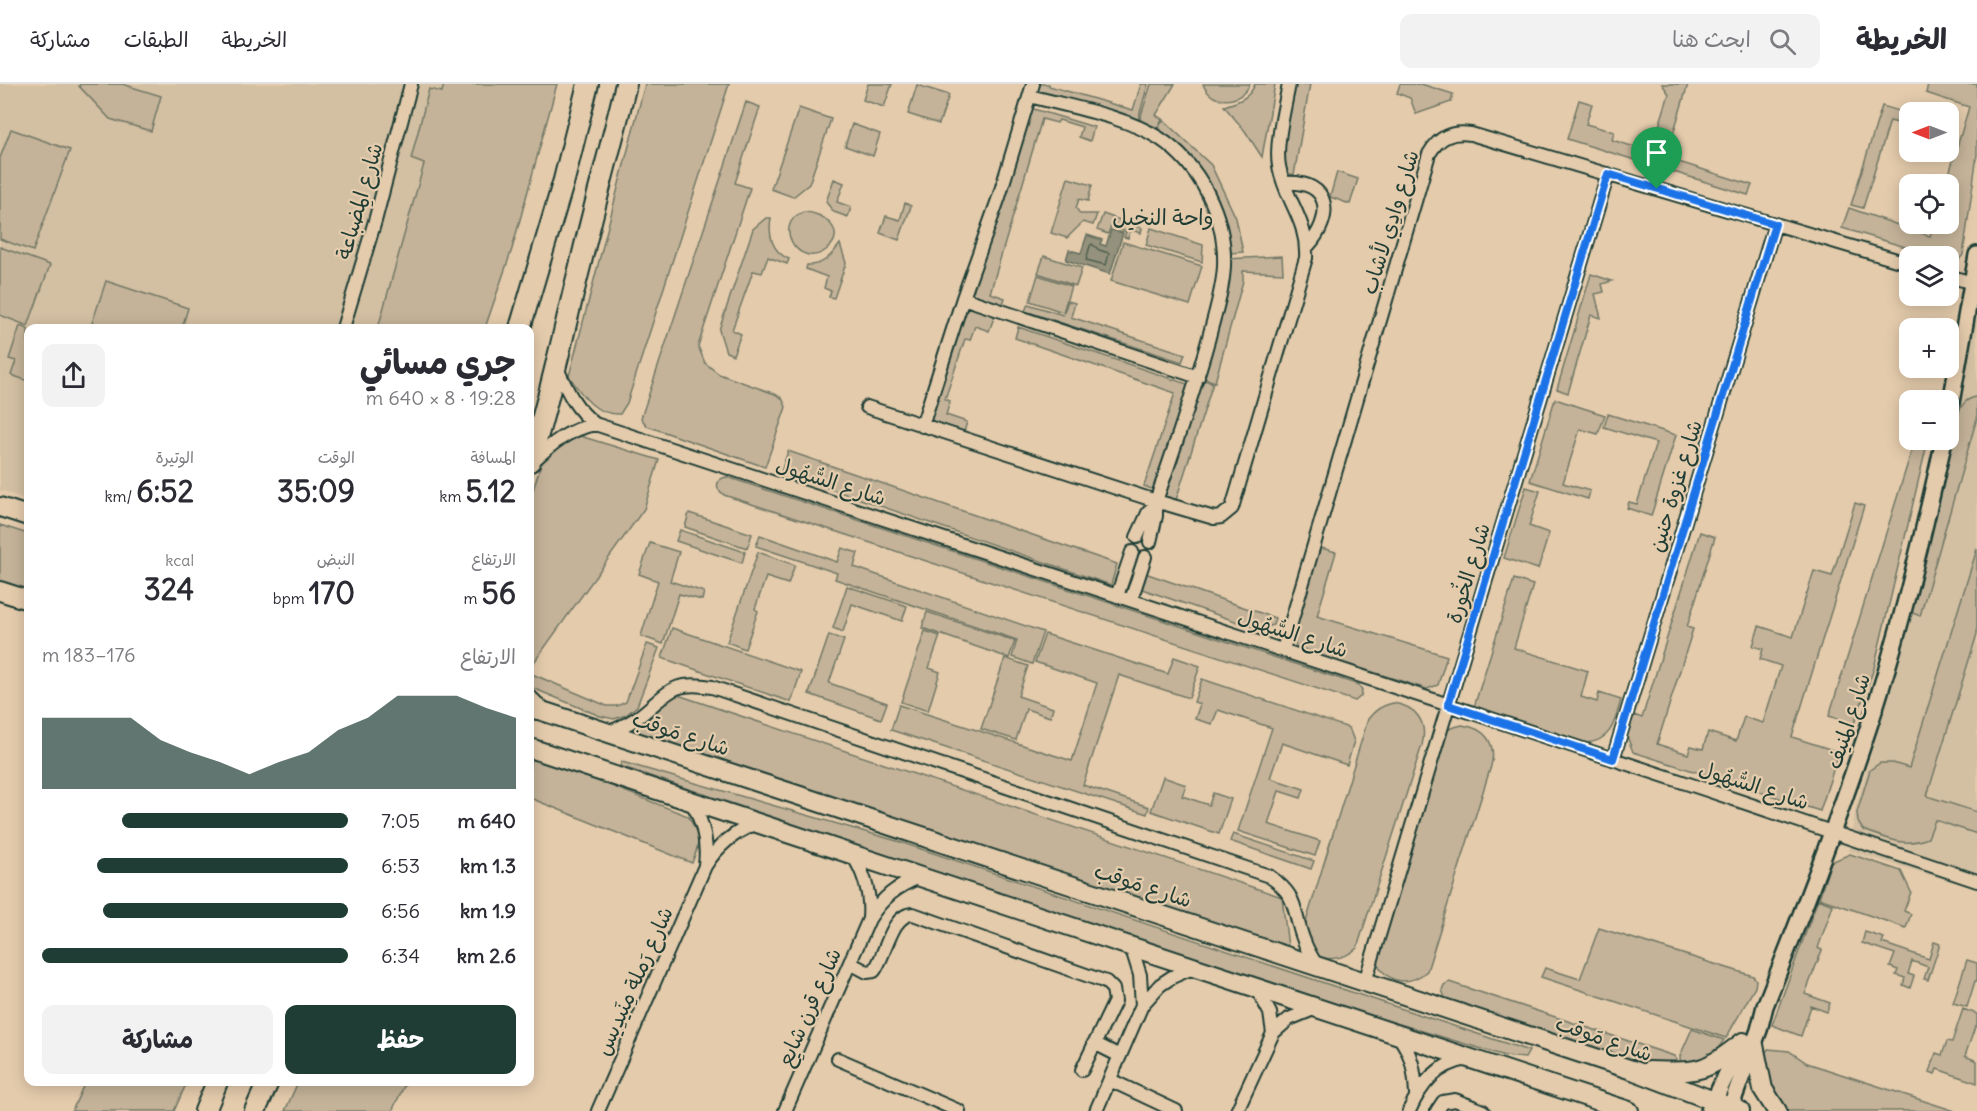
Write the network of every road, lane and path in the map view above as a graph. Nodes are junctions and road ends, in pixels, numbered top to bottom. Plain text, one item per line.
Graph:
1 (411, 84) edge
2 (588, 84) edge
3 (626, 84) edge
4 (1289, 84) edge
5 (1031, 90) edge
6 (1608, 174) junction
7 (1285, 183) junction
8 (1775, 224) junction
9 (1307, 247) junction
10 (1977, 255) edge
11 (1899, 261) edge
12 (1959, 279) edge
13 (1973, 283) junction
14 (963, 298) junction
15 (344, 324) edge
16 (521, 324) edge
17 (557, 368) junction
18 (1198, 377) junction
19 (1953, 390) edge
20 (867, 407) dead end
21 (595, 424) junction
22 (922, 426) junction
23 (534, 449) edge
24 (1942, 450) edge
25 (534, 459) edge
26 (1156, 501) junction
27 (0, 507) edge
28 (24, 515) edge
29 (1137, 537) dead end
30 (1150, 542) dead end
31 (1132, 552) dead end
32 (1145, 557) dead end
33 (0, 591) edge
34 (1117, 596) junction
35 (24, 599) edge
36 (1131, 600) junction
37 (1283, 650) junction
38 (1448, 705) junction
39 (534, 707) edge
40 (608, 733) junction
41 (534, 749) edge
42 (1613, 759) junction
43 (691, 801) junction
44 (757, 823) junction
45 (1833, 832) junction
46 (852, 854) junction
47 (705, 866) junction
48 (920, 877) junction
49 (1977, 881) edge
50 (869, 919) junction
51 (1131, 946) junction
52 (850, 963) junction
53 (1317, 966) junction
54 (1196, 967) junction
55 (1365, 982) junction
56 (1256, 987) junction
57 (1142, 1005) junction
58 (1318, 1008) junction
59 (1273, 1032) junction
60 (1396, 1033) junction
61 (1094, 1043) junction
62 (1748, 1044) junction
63 (1120, 1056) junction
64 (1470, 1058) junction
65 (838, 1059) dead end
66 (1082, 1070) dead end
67 (1635, 1071) junction
68 (1110, 1080) junction
69 (215, 1086) edge
70 (266, 1086) edge
71 (1416, 1095) junction
72 (1724, 1108) edge
73 (205, 1111) edge
74 (255, 1111) edge
75 (598, 1111) edge
76 (785, 1111) edge
77 (959, 1111) edge
78 (1096, 1111) edge
79 (1176, 1111) edge
80 (1237, 1111) edge
81 (1409, 1111) edge
82 (1437, 1111) edge
83 (1483, 1111) edge
84 (1629, 1111) edge
85 (1777, 1111) edge

1 - 15 street, شارع المِضباعة
2 - 16 main road
3 - 17 main road
4 - 7 street
5 - 14 street
5 - 18 street
6 - 8 street, شارع وادِي لأشاب
6 - 37 street, شارع وادِي لأشاب
6 - 38 street, شارع الخُورة
7 - 9 street
7 - 9 street
8 - 11 street, شارع وادِي لأشاب
8 - 42 street, شارع غزوة حنين
9 - 26 street
10 - 13 street
12 - 13 street
13 - 19 street
14 - 18 street
14 - 22 street
17 - 21 street, شارع السُّهُول
17 - 23 main road
18 - 26 street
20 - 22 street
21 - 25 street
21 - 34 street, شارع السُّهُول
22 - 26 street
24 - 45 street, شارع المنيف
26 - 29 street
26 - 30 street
27 - 28 main road
31 - 34 street
32 - 36 street
33 - 35 main road
34 - 36 street, شارع السُّهُول
36 - 37 street, شارع السُّهُول
37 - 38 street, شارع السُّهُول
38 - 42 street, شارع السُّهُول
38 - 55 street, شارع الخُورة
39 - 40 main road, شارع مَوقب
40 - 53 main road, شارع مَوقب
40 - 53 street
41 - 43 main road
42 - 45 street, شارع السُّهُول
43 - 44 main road
43 - 47 street, شارع رَملة مِنَيدِيس
44 - 46 main road
44 - 47 street, شارع رَملة مِنَيدِيس
45 - 49 street, شارع السُّهُول
45 - 62 street, شارع المنيف
46 - 48 main road
46 - 50 street, شارع قرن شايِع
47 - 75 street, شارع رَملة مِنَيدِيس
48 - 50 street, شارع قرن شايِع
48 - 51 main road
50 - 52 street, شارع قرن شايِع
51 - 54 main road
51 - 57 street
52 - 61 street
52 - 76 street, شارع قرن شايِع
53 - 55 main road, شارع مَوقب
54 - 56 main road
54 - 57 street
55 - 67 main road, شارع مَوقب
56 - 58 main road
56 - 59 street
57 - 63 street
58 - 59 street
58 - 60 main road
59 - 80 street
60 - 64 main road
60 - 71 street
61 - 63 street
61 - 66 street
62 - 67 main road
62 - 72 street, شارع المنيف
62 - 85 main road
63 - 68 street
64 - 71 street
64 - 84 main road
65 - 77 street
67 - 72 main road, شارع مَوقب
68 - 78 street
68 - 79 street
69 - 73 main road
70 - 74 main road
71 - 81 street
82 - 83 street

